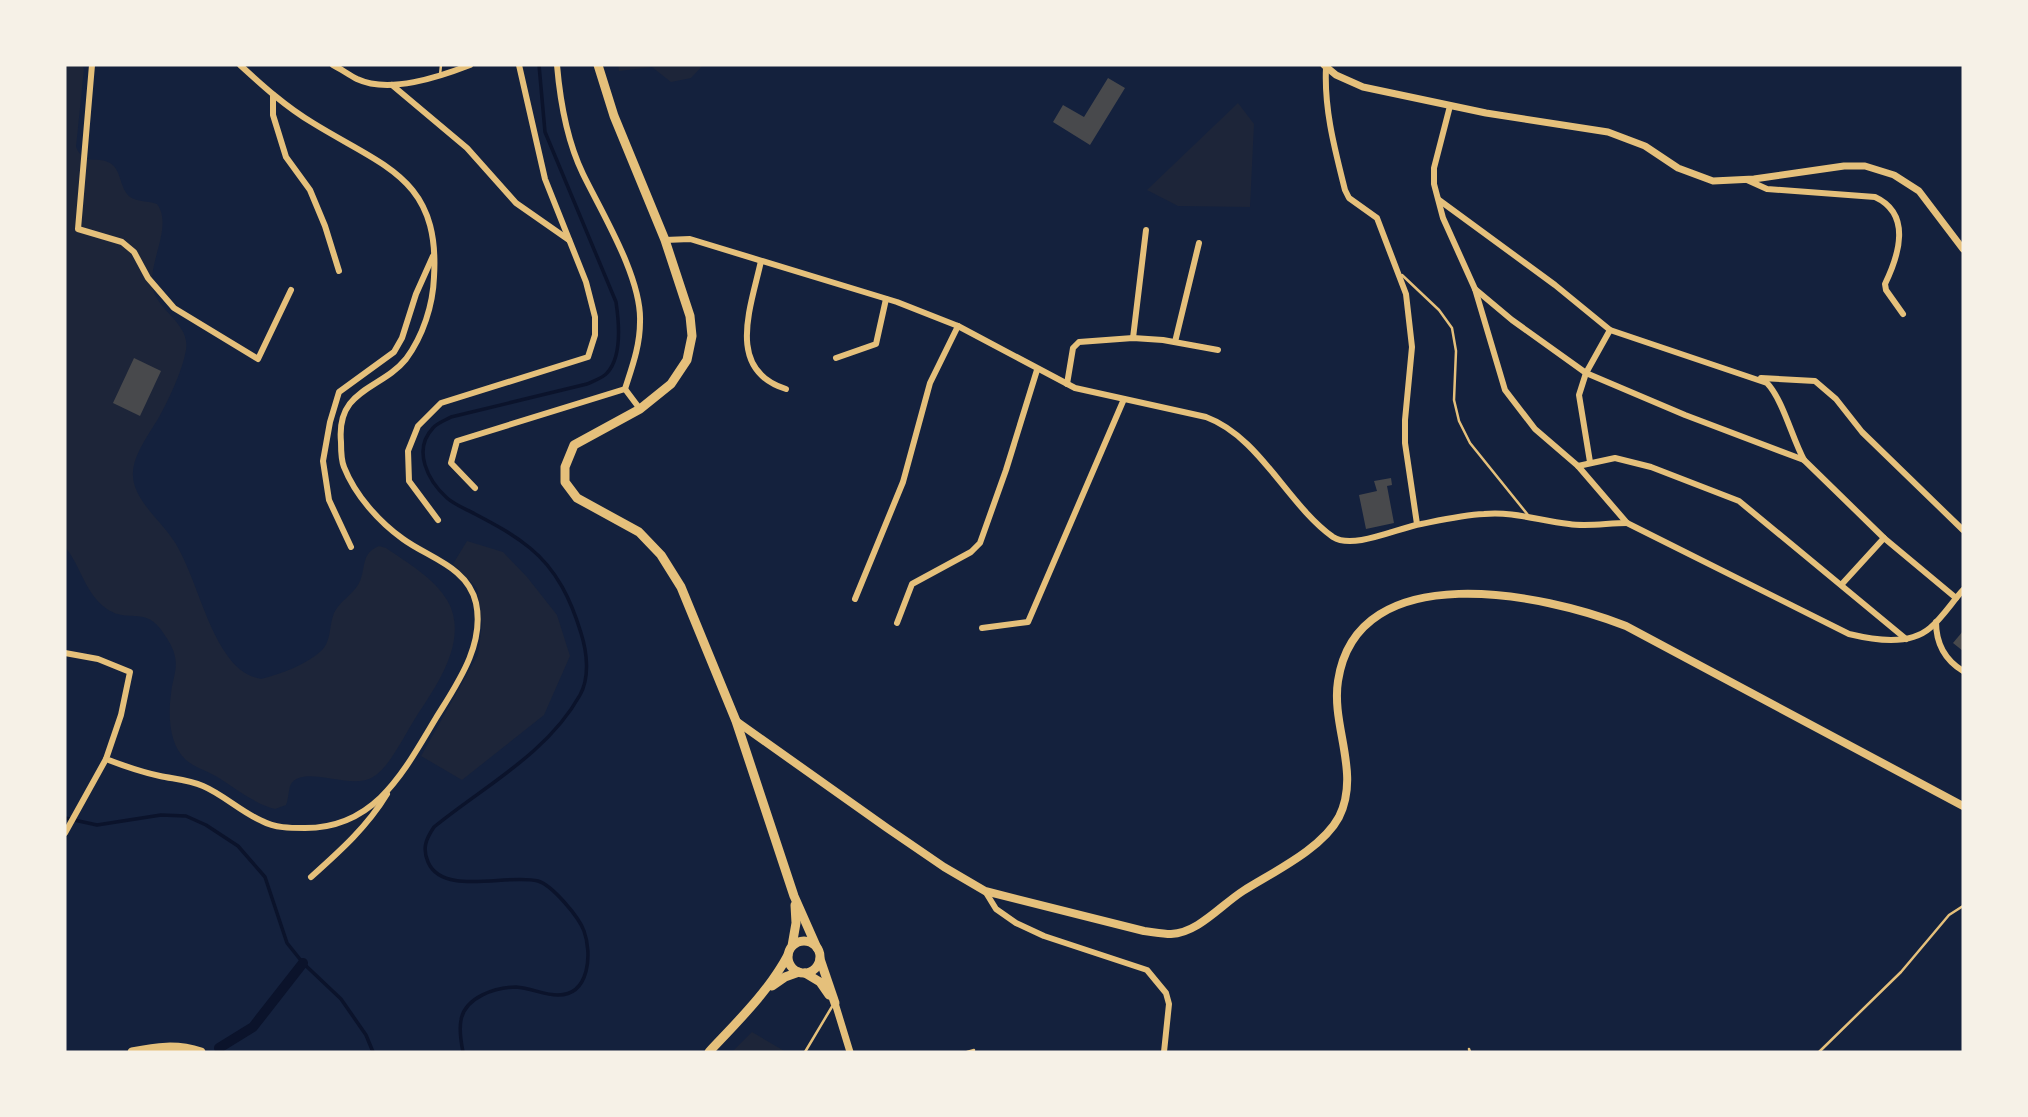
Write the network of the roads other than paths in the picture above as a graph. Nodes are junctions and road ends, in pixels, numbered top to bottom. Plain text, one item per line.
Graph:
1 (92, 65) edge
2 (240, 65) edge
3 (333, 65) edge
4 (442, 65) edge
5 (470, 65) edge
6 (519, 65) edge
7 (557, 65) edge
8 (598, 65) edge
9 (1325, 67) edge
10 (440, 76) junction
11 (392, 85) junction
12 (273, 95) junction
13 (1450, 106) junction
14 (1746, 180) junction
15 (1439, 200) junction
16 (1146, 230) dead end
17 (569, 240) junction
18 (665, 240) junction
19 (1199, 243) dead end
20 (1963, 249) edge
21 (434, 254) junction
22 (761, 261) junction
23 (339, 271) dead end
24 (1399, 273) junction
25 (1475, 289) junction
26 (290, 290) dead end
27 (886, 299) junction
28 (1903, 314) dead end
29 (958, 327) junction
30 (1610, 330) junction
31 (1133, 338) junction
32 (1175, 342) junction
33 (1217, 350) dead end
34 (836, 358) dead end
35 (1037, 370) junction
36 (1586, 373) junction
37 (1754, 378) junction
38 (1067, 384) junction
39 (625, 389) junction
40 (786, 389) dead end
41 (1124, 399) junction
42 (639, 409) junction
43 (1804, 460) junction
44 (1590, 462) junction
45 (1578, 466) junction
46 (475, 488) dead end
47 (1528, 515) junction
48 (438, 520) dead end
49 (1627, 523) junction
50 (1417, 524) junction
51 (1963, 530) edge
52 (1884, 538) junction
53 (351, 547) dead end
54 (1842, 584) junction
55 (1963, 590) edge
56 (1956, 598) junction
57 (855, 600) dead end
58 (1936, 622) junction
59 (897, 623) dead end
60 (982, 628) dead end
61 (1906, 639) junction
62 (65, 653) edge
63 (1963, 671) edge
64 (736, 721) junction
65 (106, 760) junction
66 (390, 789) junction
67 (1963, 806) edge
68 (65, 833) edge
69 (311, 877) dead end
70 (985, 891) junction
71 (794, 896) junction
72 (1963, 906) edge
73 (817, 948) junction
74 (790, 951) junction
75 (820, 959) junction
76 (802, 972) junction
77 (762, 993) junction
78 (835, 1003) junction
79 (974, 1050) dead end
80 (146, 1051) edge
81 (132, 1052) edge
82 (201, 1052) edge
83 (709, 1052) edge
84 (805, 1052) edge
85 (850, 1052) edge
86 (967, 1052) edge
87 (1164, 1052) edge
88 (1819, 1052) edge

1 - 26 street
2 - 12 street
3 - 11 street
4 - 10 lane
5 - 10 street
6 - 17 street
7 - 39 street
8 - 18 main road
9 - 13 street
9 - 24 street
10 - 11 street
11 - 17 street
12 - 21 street
12 - 23 street
13 - 14 street
13 - 15 street
14 - 20 street
14 - 28 street
15 - 25 street
15 - 30 street
16 - 31 street
17 - 48 street
18 - 22 street
18 - 42 main road
19 - 32 street
21 - 53 street
21 - 66 street
22 - 27 street
22 - 40 street
24 - 47 lane
24 - 50 street
25 - 36 street
25 - 45 street
27 - 29 street
27 - 34 street
29 - 35 street
29 - 57 street
30 - 36 street
30 - 37 street
31 - 32 street
31 - 38 street
32 - 33 street
35 - 38 street
35 - 59 street
36 - 43 street
36 - 44 street
37 - 43 street
37 - 51 street
38 - 41 street
39 - 42 street
39 - 46 street
41 - 50 street
41 - 60 street
42 - 64 main road
43 - 52 street
44 - 45 street
44 - 54 street
45 - 49 street
47 - 49 street
47 - 50 street
49 - 61 street
52 - 54 street
52 - 56 street
54 - 61 street
55 - 56 street
56 - 58 street
58 - 61 street
58 - 63 street
62 - 65 street
64 - 70 main road
64 - 71 main road
65 - 66 street
65 - 68 street
66 - 69 street
67 - 70 main road
70 - 87 street
71 - 73 main road
71 - 74 main road
72 - 88 lane
73 - 74 main road
73 - 75 main road
74 - 76 main road
74 - 77 main road
75 - 76 main road
75 - 78 main road
76 - 77 main road
76 - 78 main road
77 - 83 main road
78 - 84 lane
78 - 85 street
79 - 86 lane
80 - 81 main road
80 - 82 main road

